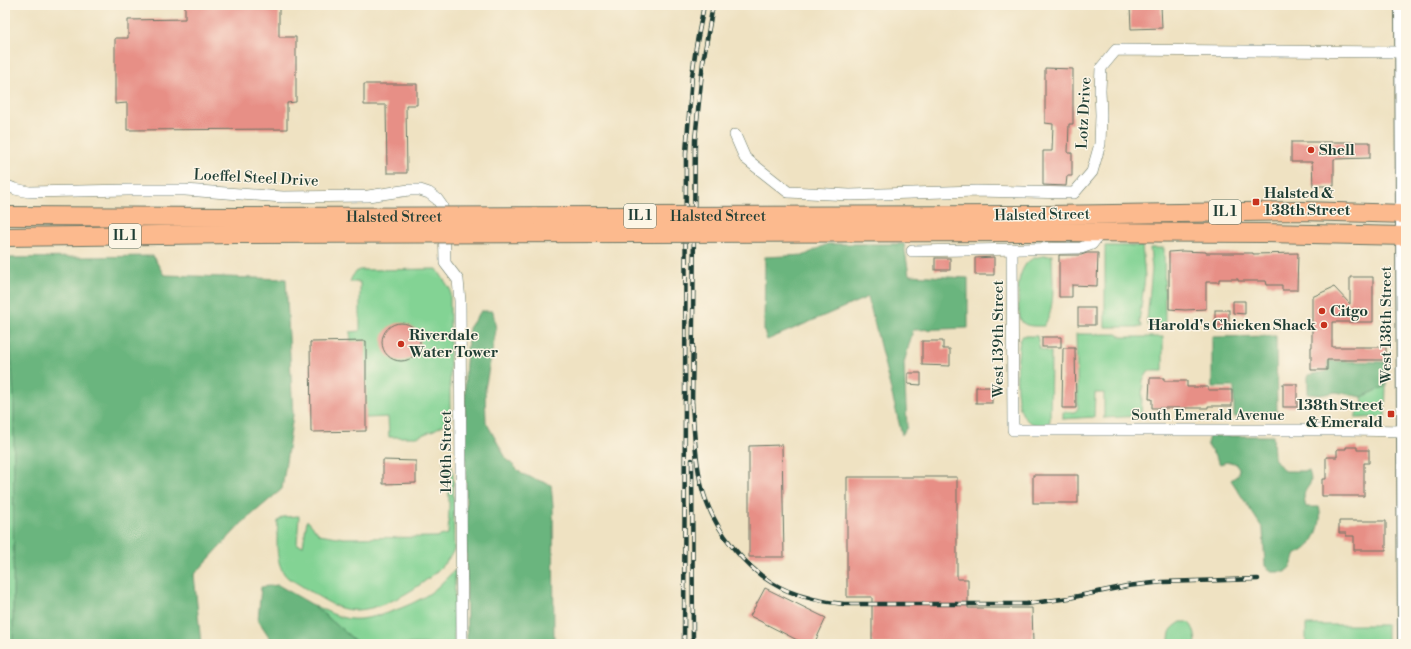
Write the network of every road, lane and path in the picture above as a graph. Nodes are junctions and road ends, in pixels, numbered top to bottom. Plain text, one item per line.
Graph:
1 (1402, 5) edge
2 (1402, 52) junction
3 (735, 135) dead end
4 (5, 185) edge
5 (1404, 214) edge
6 (5, 216) edge
7 (1046, 224) junction
8 (235, 226) junction
9 (1101, 232) junction
10 (1404, 236) edge
11 (5, 237) edge
12 (1012, 249) junction
13 (912, 251) dead end
14 (445, 264) joint
15 (1405, 414) edge
16 (1013, 430) joint
17 (1404, 431) junction
18 (1405, 618) edge
19 (462, 644) edge
20 (1405, 644) edge

1 - 2 street, West 138th Street
2 - 3 street, Lotz Drive
2 - 5 street, West 138th Street
4 - 14 street, Loeffel Steel Drive
5 - 7 main road, Halsted Street / IL 1
5 - 10 street, West 138th Street
6 - 8 main road, Halsted Street / IL 1
7 - 8 main road, Halsted Street / IL 1, bridge
7 - 9 main road, Halsted Street / IL 1
8 - 11 main road, Halsted Street / IL 1
9 - 10 main road, Halsted Street / IL 1
9 - 12 street, Halsted Street
10 - 15 street, West 138th Street
12 - 13 street, Halsted Street
12 - 16 street, West 139th Street
14 - 19 street, 140th Street
15 - 17 street, West 138th Street
16 - 17 street, South Emerald Avenue
17 - 18 street, West 138th Street
18 - 20 street, West 138th Street

